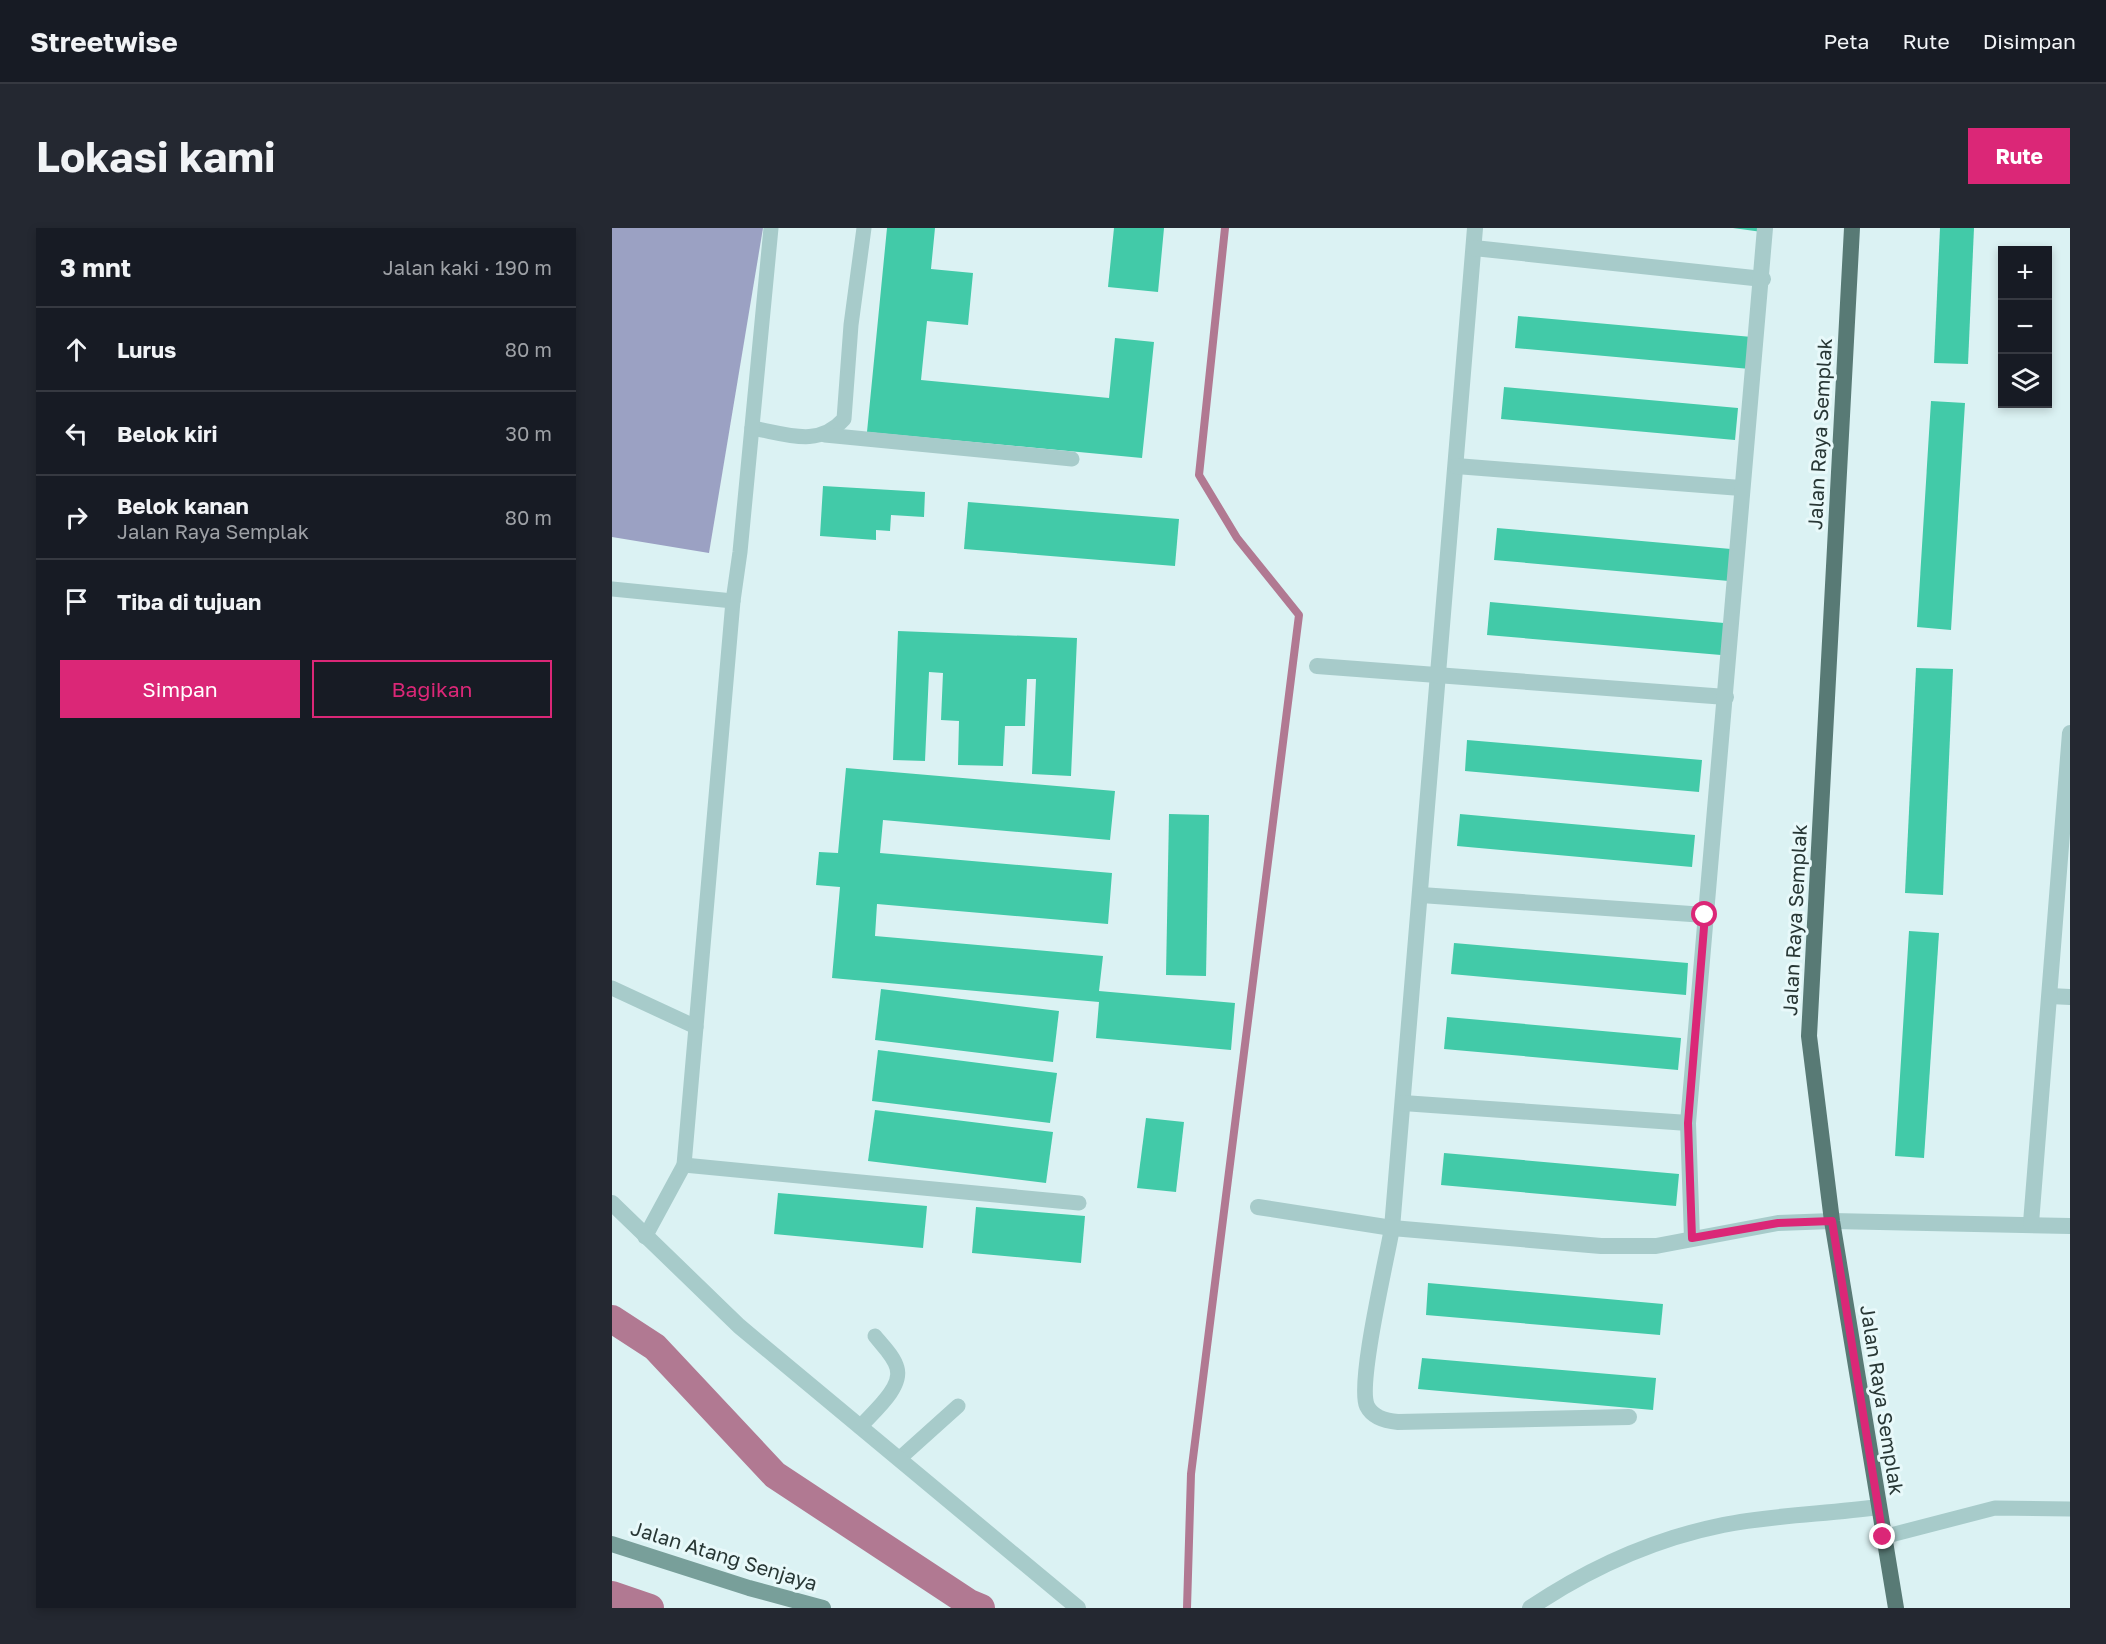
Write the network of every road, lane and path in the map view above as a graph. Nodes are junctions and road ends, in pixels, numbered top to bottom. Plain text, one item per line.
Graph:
1 (771, 228) edge
2 (864, 228) edge
3 (1475, 228) edge
4 (1765, 228) edge
5 (1852, 228) edge
6 (1474, 248) junction
7 (1763, 279) junction
8 (752, 428) junction
9 (825, 435) junction
10 (1072, 459) dead end
11 (1455, 465) junction
12 (1741, 488) junction
13 (612, 589) edge
14 (733, 601) junction
15 (1317, 666) dead end
16 (1437, 676) junction
17 (1726, 697) junction
18 (2070, 733) edge
19 (2069, 762) edge
20 (1421, 895) junction
21 (1705, 915) junction
22 (612, 988) edge
23 (2050, 996) junction
24 (2070, 997) edge
25 (696, 1027) junction
26 (1403, 1103) junction
27 (1688, 1123) junction
28 (684, 1165) junction
29 (612, 1203) edge
30 (1079, 1203) dead end
31 (1258, 1207) dead end
32 (1832, 1221) junction
33 (2031, 1223) junction
34 (2070, 1226) edge
35 (1392, 1228) junction
36 (645, 1237) junction
37 (1692, 1238) junction
38 (875, 1336) dead end
39 (958, 1406) dead end
40 (1629, 1417) dead end
41 (860, 1427) junction
42 (899, 1459) junction
43 (1878, 1507) junction
44 (2070, 1509) edge
45 (1883, 1537) junction
46 (612, 1544) edge
47 (823, 1608) edge
48 (1078, 1608) edge
49 (1530, 1608) edge
50 (1896, 1608) edge

1 - 8 lane
2 - 9 lane
3 - 6 street
4 - 7 street
5 - 32 main road, Jalan Raya Semplak
6 - 7 street
6 - 11 street
7 - 12 street
8 - 9 lane
8 - 14 lane
9 - 10 lane
11 - 12 street
11 - 16 street
12 - 17 street
13 - 14 lane
14 - 25 lane
15 - 16 street
16 - 17 street
16 - 20 street
17 - 21 street
18 - 19 street
19 - 23 street
20 - 21 street
20 - 26 street
21 - 27 street
22 - 25 lane
23 - 24 street
23 - 33 street
25 - 28 lane
26 - 27 street
26 - 35 street
27 - 37 street
28 - 30 lane
28 - 36 lane
29 - 36 street
31 - 35 street
32 - 33 street
32 - 37 street
32 - 43 main road, Jalan Raya Semplak
33 - 34 street
35 - 37 street
35 - 40 street
36 - 41 street
38 - 41 lane
39 - 42 lane
41 - 42 street
42 - 48 street
43 - 45 main road, Jalan Raya Semplak
43 - 49 street
44 - 45 lane
45 - 50 main road, Jalan Raya Semplak
46 - 47 main road, Jalan Atang Senjaya

